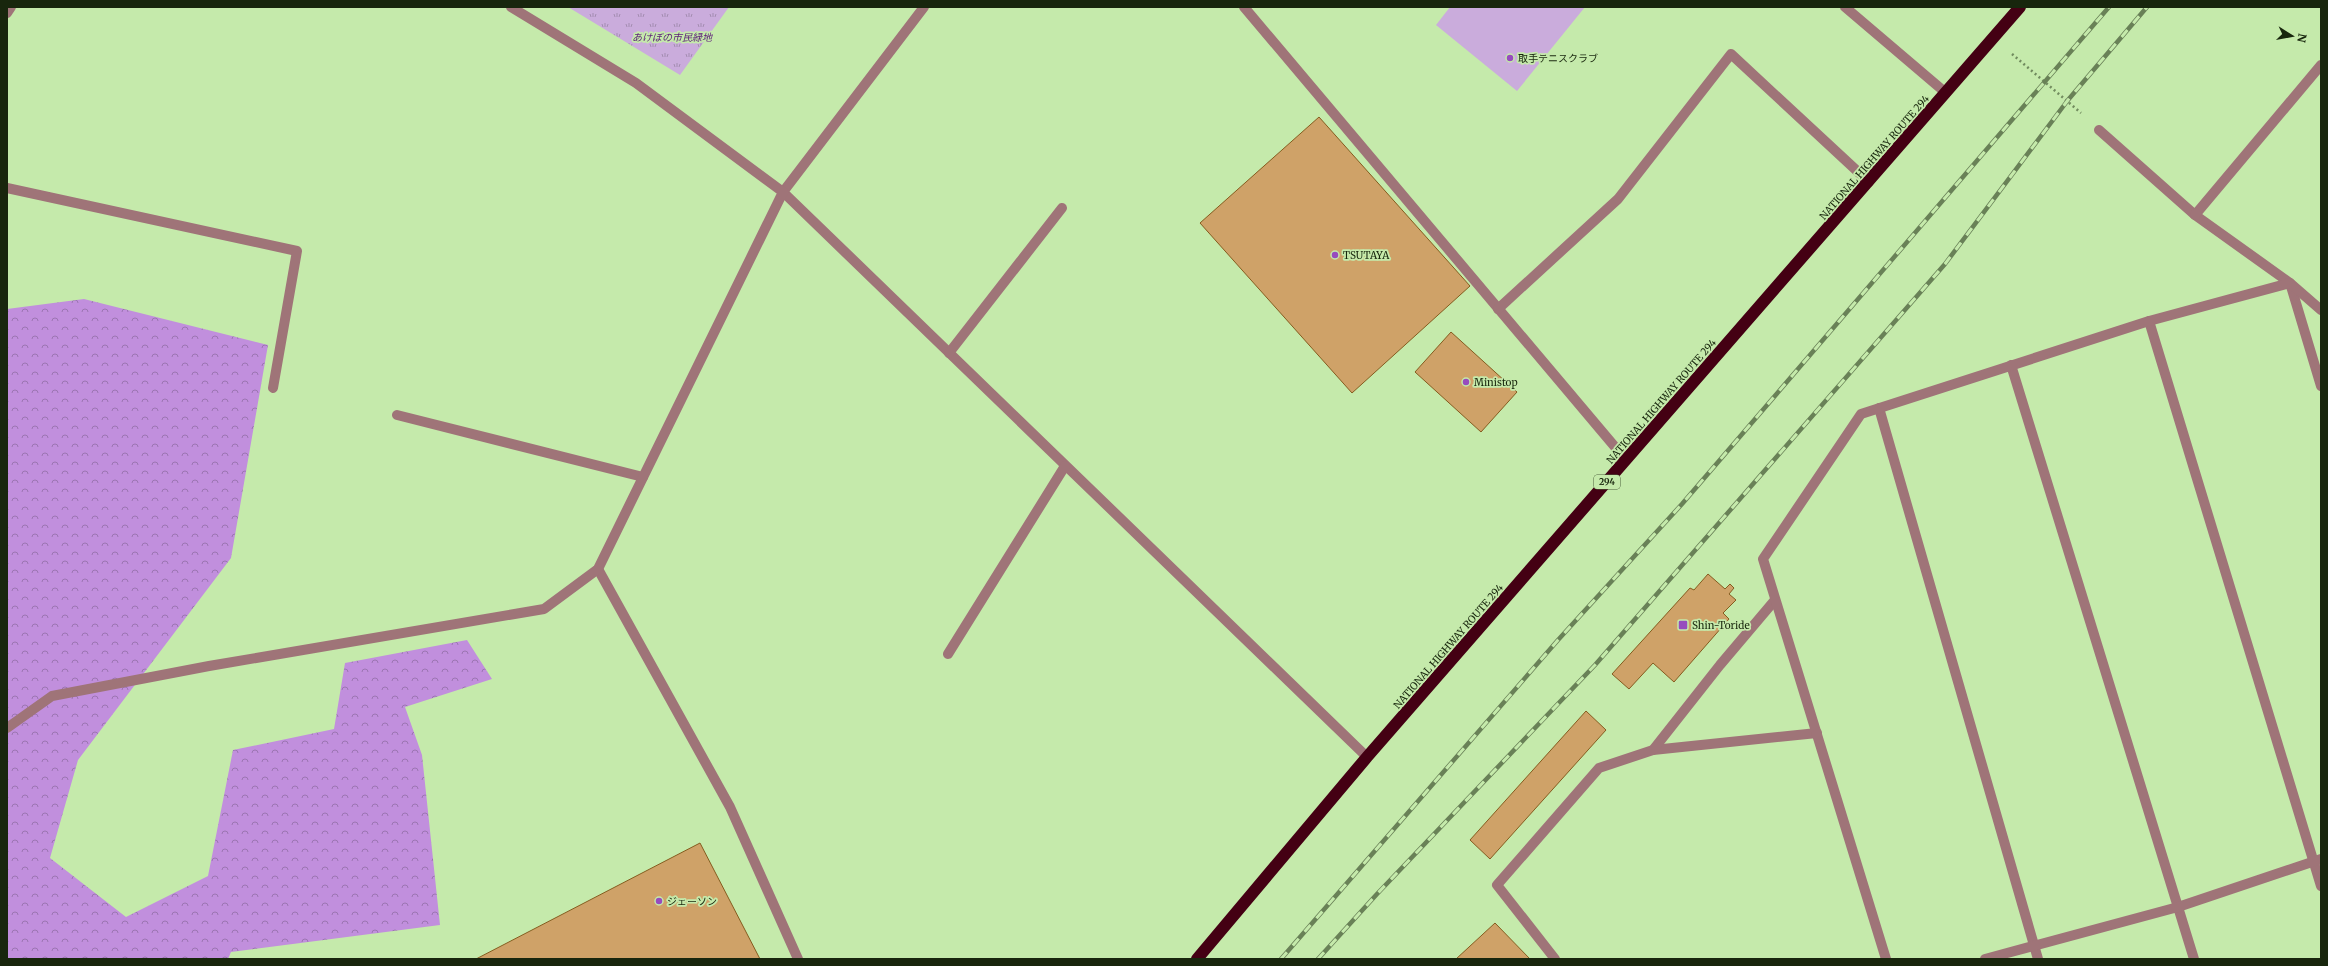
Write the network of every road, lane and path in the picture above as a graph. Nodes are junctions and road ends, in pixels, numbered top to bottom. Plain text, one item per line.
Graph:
1 (11, 7) edge
2 (511, 7) edge
3 (924, 7) edge
4 (1244, 7) edge
5 (1846, 7) edge
6 (2020, 7) edge
7 (7, 13) edge
8 (1993, 38) junction
9 (2321, 64) edge
10 (1946, 93) junction
11 (2099, 130) joint
12 (1868, 182) junction
13 (7, 188) edge
14 (783, 192) junction
15 (1062, 208) dead end
16 (2195, 214) junction
17 (2290, 283) junction
18 (1498, 309) junction
19 (2321, 310) edge
20 (2149, 321) junction
21 (949, 354) junction
22 (2011, 365) junction
23 (2321, 386) edge
24 (274, 388) dead end
25 (1879, 408) junction
26 (397, 415) dead end
27 (1626, 460) junction
28 (1065, 466) junction
29 (643, 477) junction
30 (598, 569) junction
31 (1775, 600) junction
32 (948, 654) dead end
33 (7, 728) edge
34 (1817, 733) junction
35 (1654, 750) junction
36 (1368, 757) junction
37 (2317, 860) edge
38 (2321, 886) edge
39 (2178, 907) junction
40 (2033, 944) junction
41 (798, 959) edge
42 (1197, 959) edge
43 (1555, 959) edge
44 (1886, 959) edge
45 (1985, 959) edge
46 (2038, 959) edge
47 (2194, 959) edge

1 - 7 street
2 - 14 street
3 - 14 street
4 - 18 street
5 - 10 street
6 - 8 highway, NATIONAL HIGHWAY ROUTE 294 / 294
8 - 10 highway, NATIONAL HIGHWAY ROUTE 294 / 294
8 - 11 path
9 - 16 street
10 - 12 highway, NATIONAL HIGHWAY ROUTE 294 / 294
11 - 16 street
12 - 18 street
12 - 27 highway, NATIONAL HIGHWAY ROUTE 294 / 294
13 - 24 street
14 - 21 street
14 - 29 street
15 - 21 street
16 - 17 street
17 - 19 street
17 - 20 street
17 - 23 street
18 - 27 street
20 - 22 street
20 - 37 street
21 - 28 street
22 - 25 street
22 - 39 street
25 - 31 street
25 - 40 street
26 - 29 street
27 - 36 highway, NATIONAL HIGHWAY ROUTE 294 / 294
28 - 32 street
28 - 36 street
29 - 30 street
30 - 33 street
30 - 41 street
31 - 34 street
31 - 35 street
34 - 35 street
34 - 44 street
35 - 43 street
36 - 42 highway, NATIONAL HIGHWAY ROUTE 294 / 294
37 - 38 street
37 - 39 street
39 - 40 street
39 - 47 street
40 - 45 street
40 - 46 street

